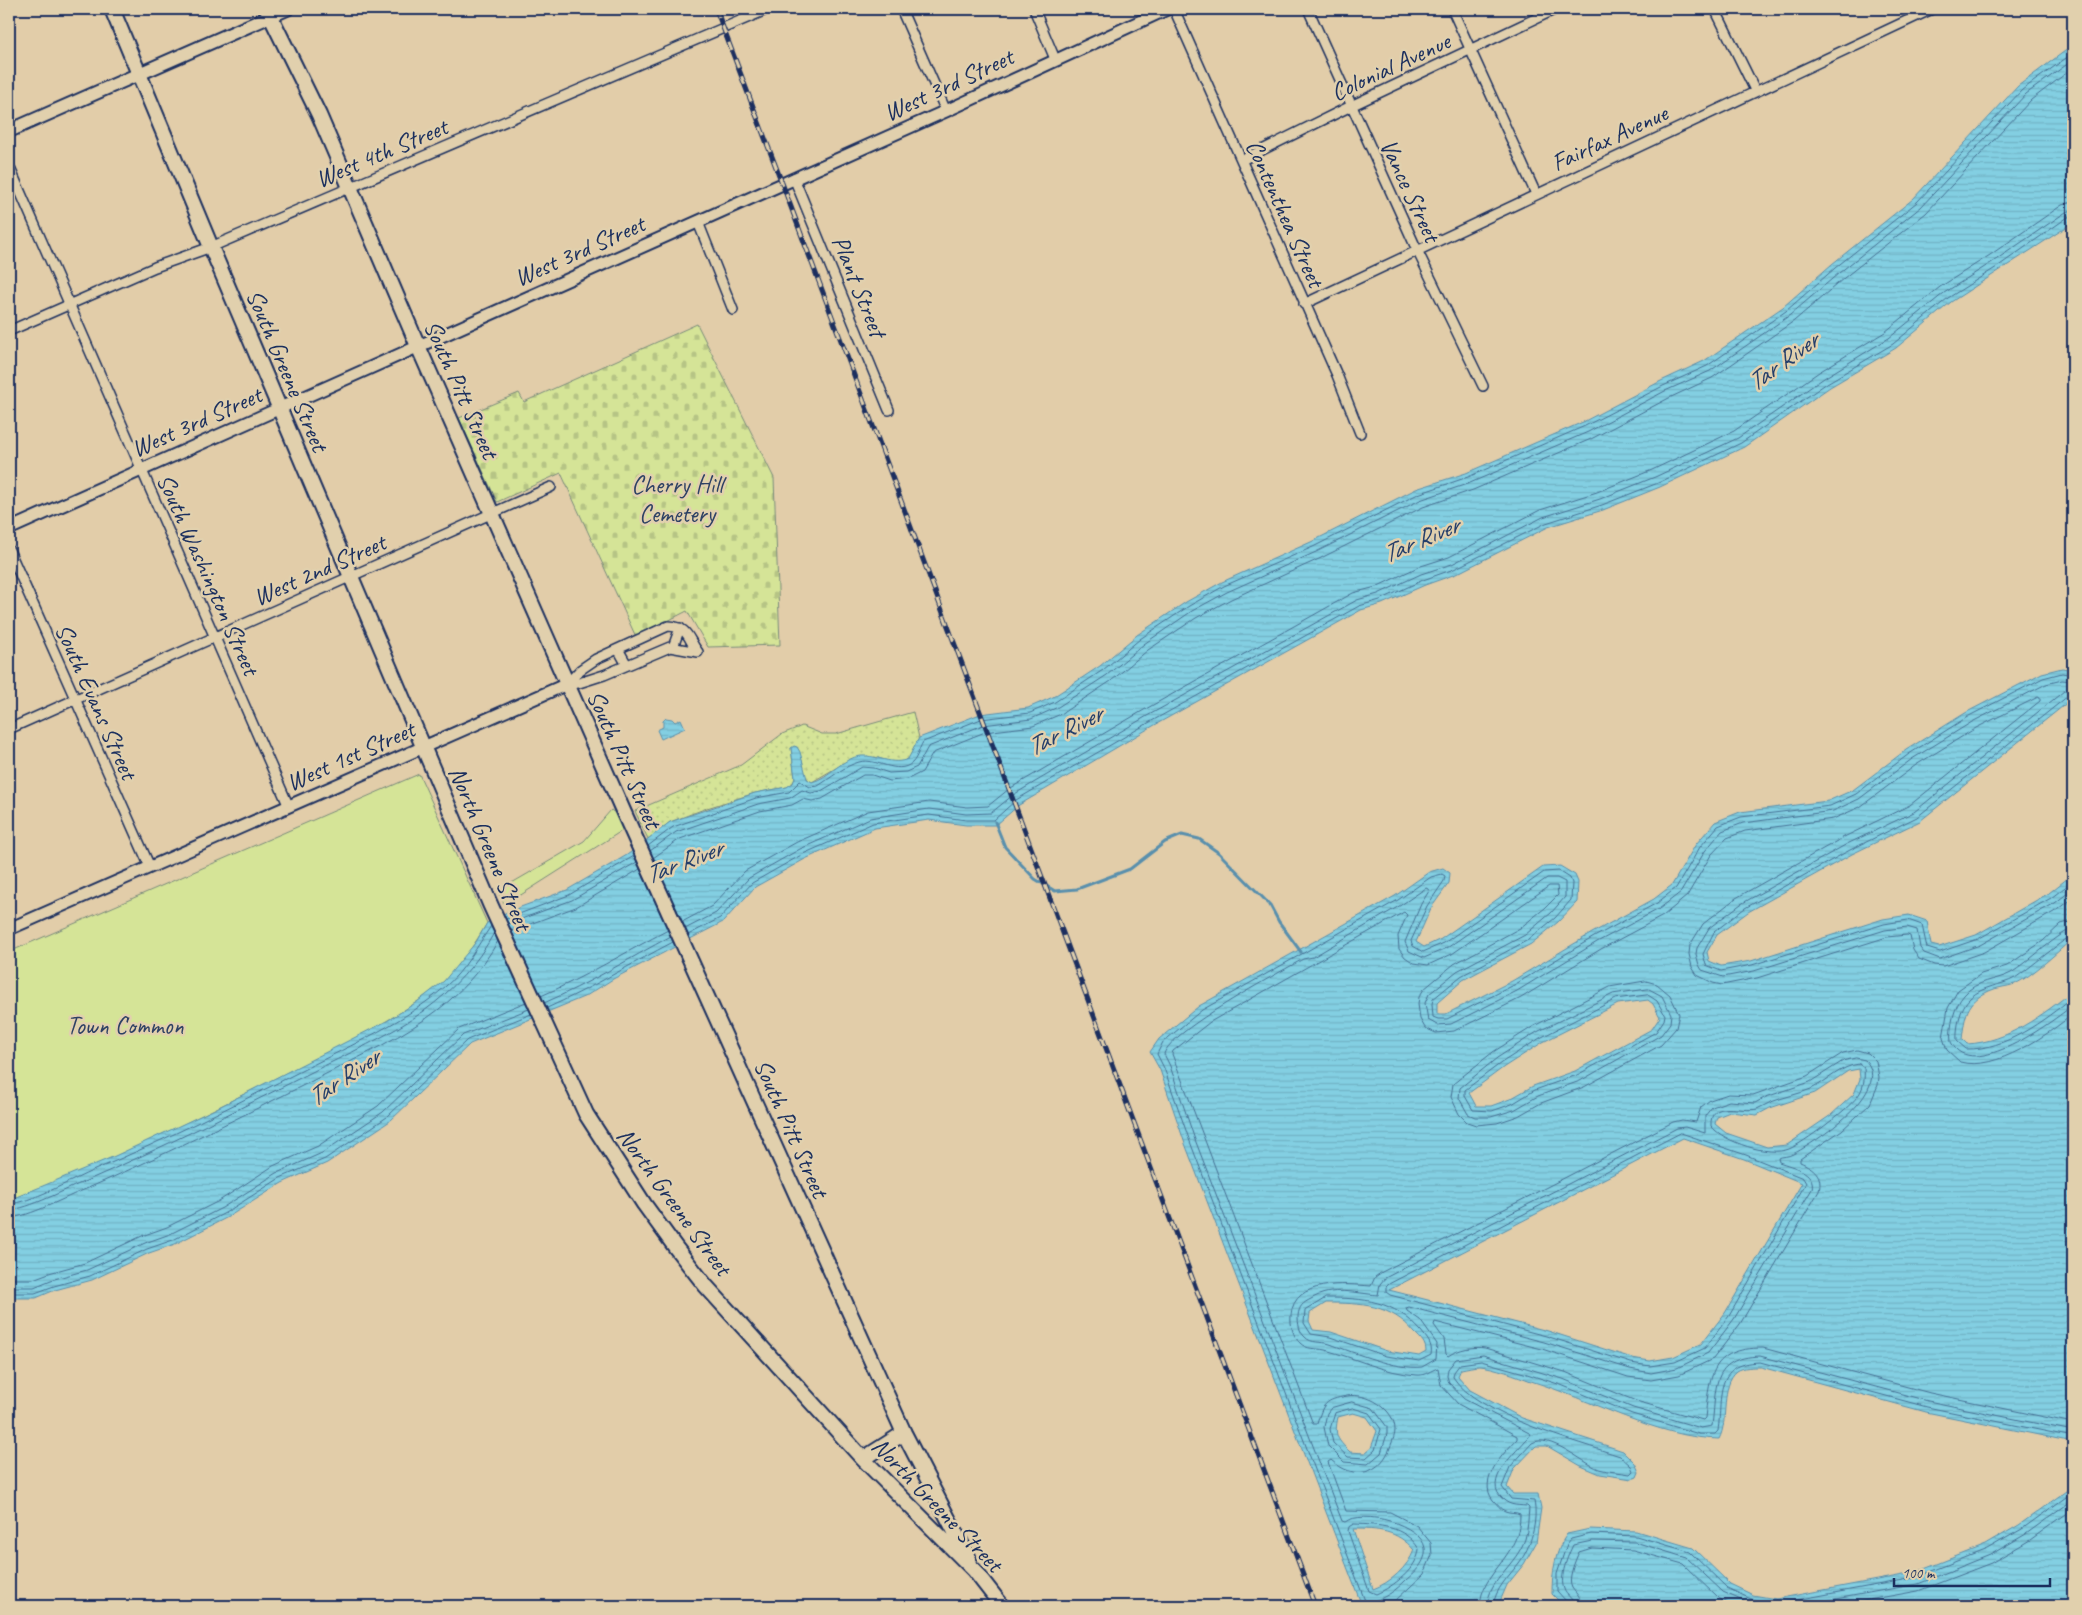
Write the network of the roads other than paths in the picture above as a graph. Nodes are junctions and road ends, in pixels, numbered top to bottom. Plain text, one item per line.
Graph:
1 (112, 9) edge
2 (287, 9) edge
3 (768, 9) edge
4 (901, 9) edge
5 (1034, 9) edge
6 (1167, 9) edge
7 (1174, 9) edge
8 (1308, 9) edge
9 (1452, 9) edge
10 (1556, 9) edge
11 (1715, 9) edge
12 (1932, 9) edge
13 (270, 12) edge
14 (1471, 50) junction
15 (1055, 59) junction
16 (139, 73) junction
17 (1755, 90) junction
18 (1351, 106) junction
19 (946, 111) junction
20 (9, 130) edge
21 (1242, 160) junction
22 (9, 166) edge
23 (794, 178) junction
24 (351, 187) junction
25 (1536, 194) junction
26 (698, 222) junction
27 (211, 248) junction
28 (1417, 250) junction
29 (1304, 304) junction
30 (70, 305) junction
31 (733, 310) dead end
32 (9, 331) edge
33 (418, 346) junction
34 (1483, 386) dead end
35 (280, 408) junction
36 (889, 410) dead end
37 (1360, 433) dead end
38 (142, 470) junction
39 (551, 487) dead end
40 (492, 514) junction
41 (9, 529) edge
42 (9, 550) edge
43 (352, 576) junction
44 (680, 628) junction
45 (215, 638) junction
46 (673, 647) junction
47 (618, 648) junction
48 (627, 665) junction
49 (567, 684) junction
50 (75, 699) junction
51 (9, 729) edge
52 (424, 748) junction
53 (289, 807) junction
54 (150, 867) junction
55 (10, 927) edge
56 (904, 1433) junction
57 (863, 1459) junction
58 (974, 1570) junction
59 (1002, 1606) edge

1 - 16 main road, South Greene Street
2 - 13 main road
3 - 24 street, West 4th Street
4 - 19 street
5 - 15 street
6 - 15 street, West 3rd Street
7 - 21 street, Contenthea Street
8 - 18 street, Vance Street
9 - 14 street
10 - 14 street, Colonial Avenue
11 - 17 street
12 - 17 street, Fairfax Avenue
13 - 16 main road
13 - 24 main road, South Pitt Street
14 - 18 street, Colonial Avenue
14 - 25 street
15 - 19 street, West 3rd Street
16 - 20 main road
16 - 27 main road, South Greene Street
17 - 25 street, Fairfax Avenue
18 - 21 street, Colonial Avenue
18 - 28 street, Vance Street
19 - 23 street, West 3rd Street
21 - 29 street, Contenthea Street
22 - 30 street, South Washington Street
23 - 26 street, West 3rd Street
23 - 36 street, Plant Street
24 - 27 street, West 4th Street
24 - 33 main road, South Pitt Street
25 - 28 street, Fairfax Avenue
26 - 31 street
26 - 33 street, West 3rd Street
27 - 30 street, West 4th Street
27 - 35 main road, South Greene Street
28 - 29 street, Fairfax Avenue
28 - 34 street, Vance Street
29 - 37 street, Contenthea Street
30 - 32 street, West 4th Street
30 - 38 street, South Washington Street
33 - 35 street, West 3rd Street
33 - 40 main road, South Pitt Street
35 - 38 street, West 3rd Street
35 - 43 main road, South Greene Street
38 - 41 street, West 3rd Street
38 - 45 street, South Washington Street
39 - 40 street, West 2nd Street
40 - 43 street, West 2nd Street
40 - 49 main road, South Pitt Street
42 - 50 street, South Evans Street
43 - 45 street, West 2nd Street
43 - 52 main road, South Greene Street
44 - 46 street
44 - 46 street
44 - 47 street
45 - 50 street, West 2nd Street
45 - 53 street, South Washington Street
46 - 48 street
47 - 48 street
47 - 49 street
48 - 49 street
49 - 52 street, West 1st Street
49 - 56 main road, South Pitt Street
50 - 51 street, West 2nd Street
50 - 54 street, South Evans Street
52 - 53 street, West 1st Street
52 - 57 main road, North Greene Street
53 - 54 street, West 1st Street
54 - 55 street, West 1st Street
56 - 57 main road
56 - 58 main road, South Pitt Street
57 - 58 main road, North Greene Street
58 - 59 main road, North Greene Street

